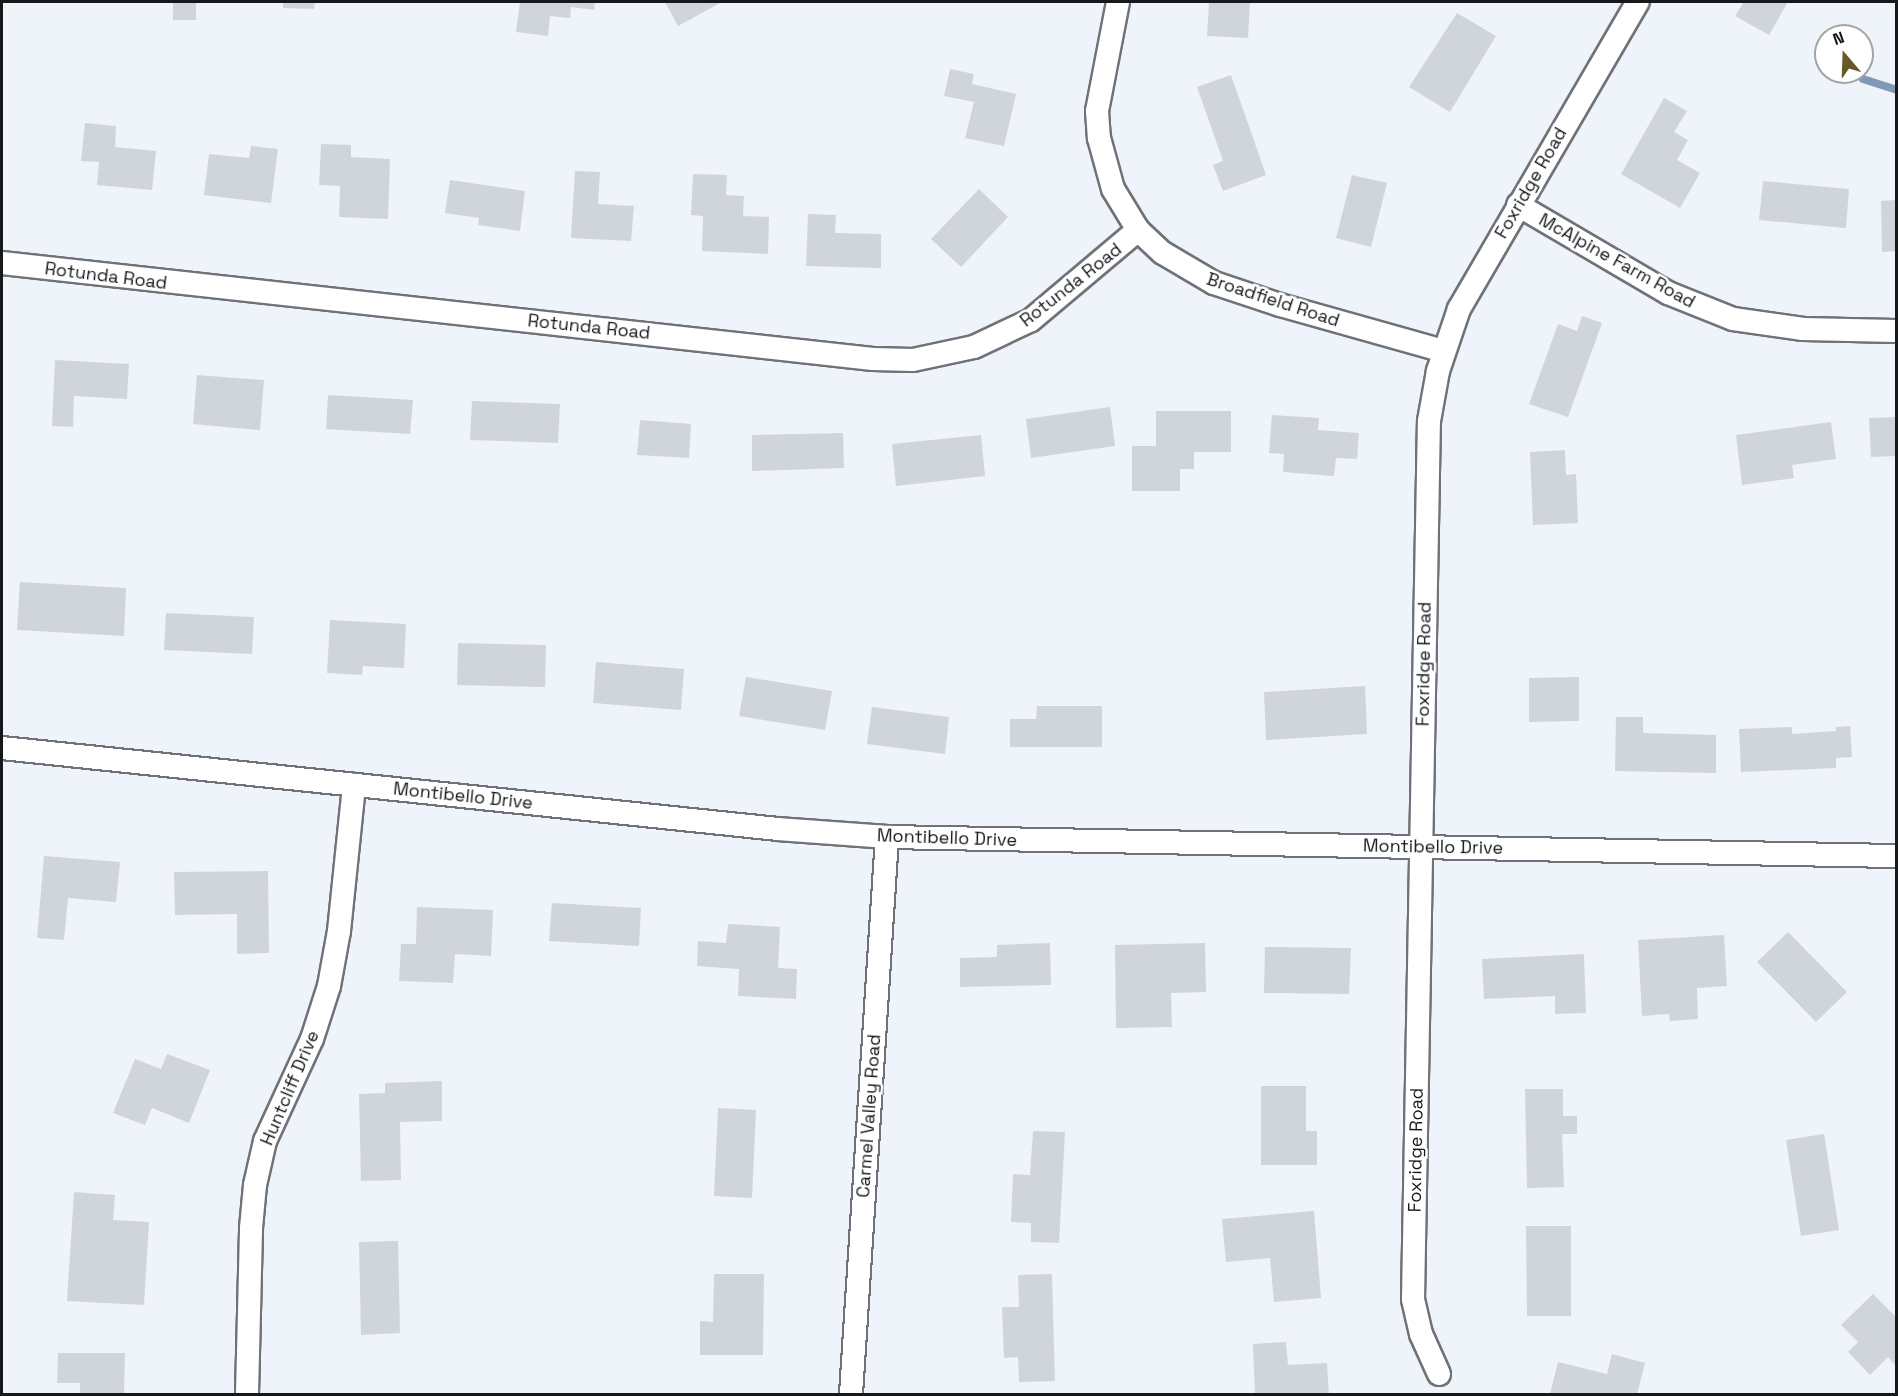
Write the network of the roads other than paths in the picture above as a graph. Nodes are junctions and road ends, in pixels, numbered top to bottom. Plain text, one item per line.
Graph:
1 (1118, 2) edge
2 (1638, 2) edge
3 (1518, 205) junction
4 (1138, 231) junction
5 (2, 263) edge
6 (1896, 331) edge
7 (1444, 351) junction
8 (2, 748) edge
9 (354, 784) junction
10 (887, 837) junction
11 (1422, 847) junction
12 (1896, 856) edge
13 (1439, 1374) dead end
14 (247, 1395) edge
15 (851, 1395) edge

1 - 4 street, Broadfield Road
2 - 3 street, Foxridge Road
3 - 6 street, McAlpine Farm Road
3 - 7 street, Foxridge Road
4 - 5 street, Rotunda Road
4 - 7 street, Broadfield Road
7 - 11 street, Foxridge Road
8 - 9 street, Montibello Drive
9 - 10 street, Montibello Drive
9 - 14 street, Huntcliff Drive
10 - 11 street, Montibello Drive
10 - 15 street, Carmel Valley Road
11 - 12 street, Montibello Drive
11 - 13 street, Foxridge Road

